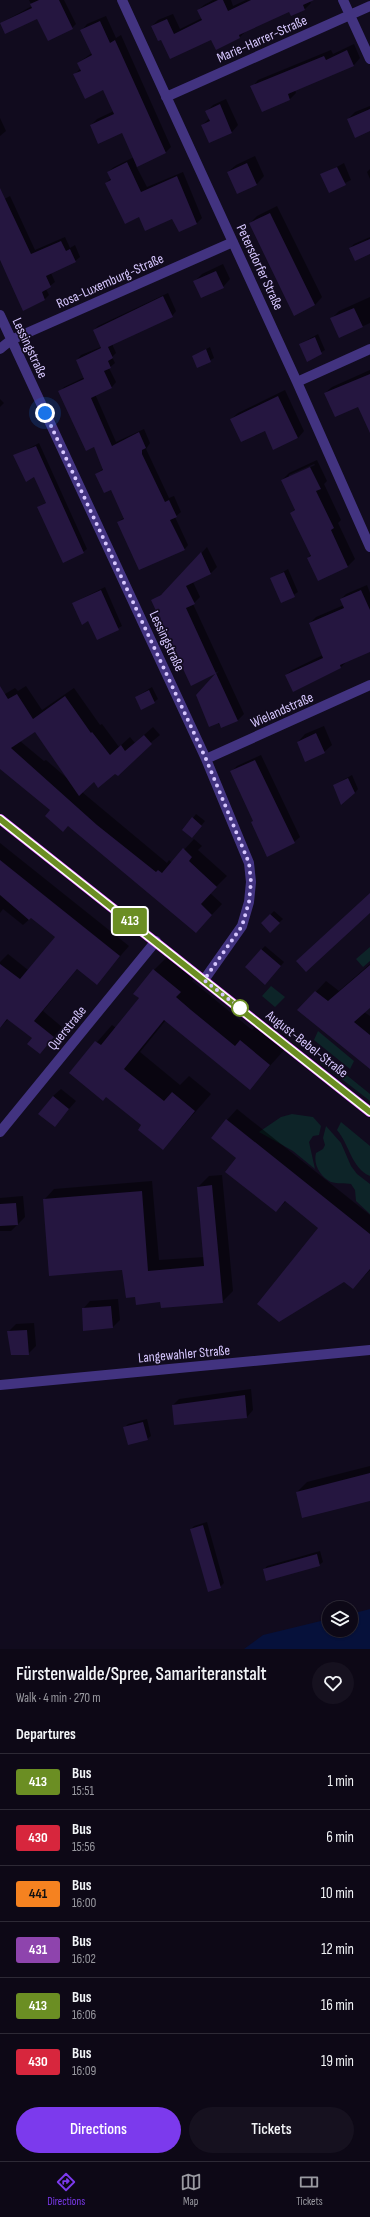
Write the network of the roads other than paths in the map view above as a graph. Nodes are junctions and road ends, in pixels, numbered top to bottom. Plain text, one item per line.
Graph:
1 (122, 0) edge
2 (343, 0) edge
3 (370, 6) edge
4 (350, 15) junction
5 (370, 59) edge
6 (166, 97) junction
7 (233, 242) junction
8 (0, 315) edge
9 (11, 340) junction
10 (0, 348) edge
11 (370, 349) edge
12 (297, 382) junction
13 (370, 547) edge
14 (370, 686) edge
15 (206, 759) junction
16 (0, 819) edge
17 (156, 941) junction
18 (204, 980) junction
19 (370, 1112) edge
20 (0, 1132) edge
21 (370, 1350) edge
22 (0, 1385) edge

1 - 6 street, Petersdorfer Straße
2 - 4 street
3 - 4 street, Marie-Harrer-Straße
4 - 5 street
4 - 6 street, Marie-Harrer-Straße
6 - 7 street, Petersdorfer Straße
7 - 9 street, Rosa-Luxemburg-Straße
7 - 12 street, Petersdorfer Straße
8 - 9 street, Lessingstraße
9 - 10 street, Rosa-Luxemburg-Straße
9 - 15 street, Lessingstraße
11 - 12 street
12 - 13 street, Petersdorfer Straße
14 - 15 street, Wielandstraße
15 - 18 street, Lessingstraße
16 - 17 main road, August-Bebel-Straße
17 - 18 main road, August-Bebel-Straße
17 - 20 street, Querstraße
18 - 19 main road, August-Bebel-Straße
21 - 22 street, Langewahler Straße

